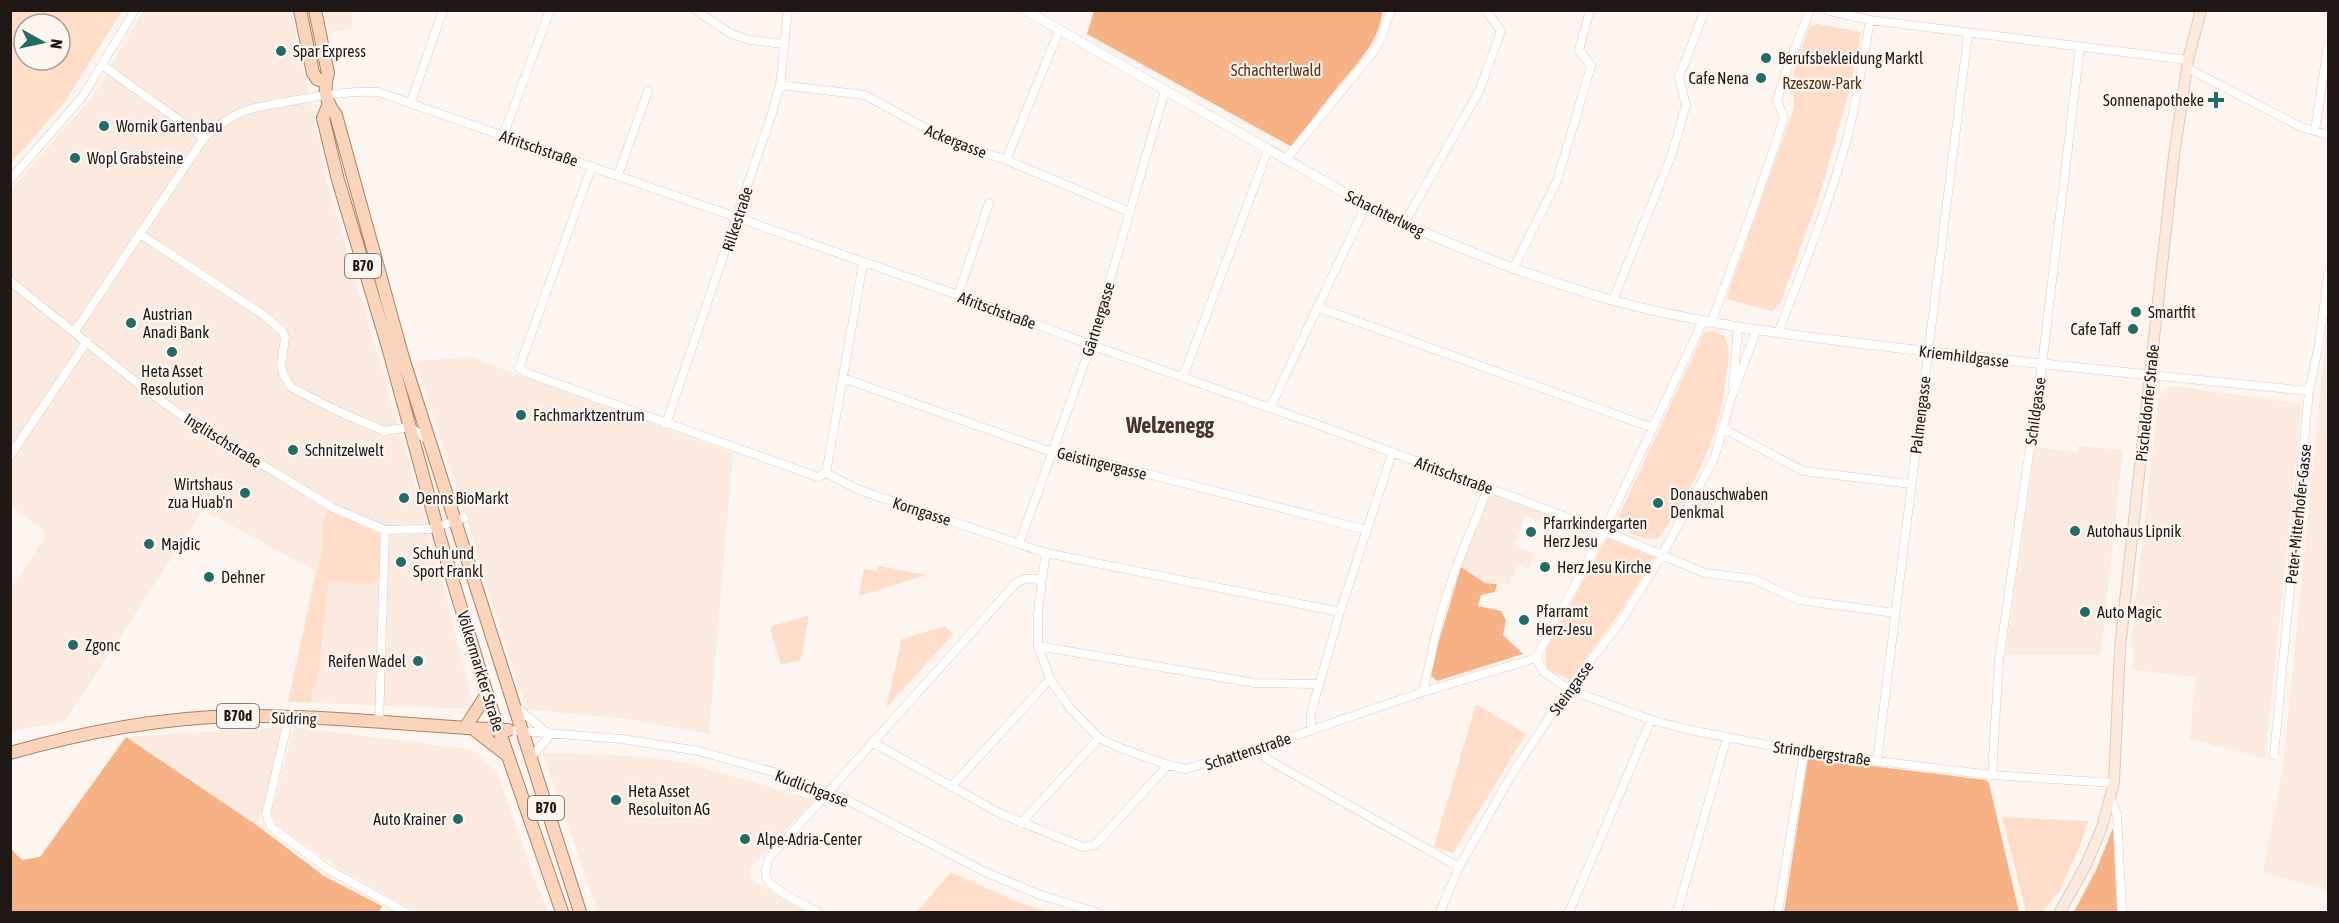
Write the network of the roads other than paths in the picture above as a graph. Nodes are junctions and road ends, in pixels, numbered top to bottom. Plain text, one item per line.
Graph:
1 (135, 10) edge
2 (300, 10) edge
3 (315, 10) edge
4 (443, 10) edge
5 (550, 10) edge
6 (696, 10) edge
7 (788, 10) edge
8 (1025, 10) edge
9 (1391, 10) edge
10 (1488, 10) edge
11 (1590, 10) edge
12 (1705, 10) edge
13 (1810, 10) edge
14 (1825, 10) edge
15 (2201, 10) edge
16 (1870, 20) junction
17 (1059, 31) junction
18 (1968, 34) junction
19 (784, 45) junction
20 (2328, 45) edge
21 (2080, 46) junction
22 (2188, 64) junction
23 (102, 65) junction
24 (325, 82) junction
25 (780, 85) junction
26 (648, 91) dead end
27 (1165, 91) junction
28 (327, 100) junction
29 (411, 102) junction
30 (2315, 130) junction
31 (2328, 135) edge
32 (503, 136) junction
33 (204, 138) junction
34 (1268, 150) junction
35 (1006, 160) junction
36 (1285, 160) junction
37 (592, 166) junction
38 (618, 175) junction
39 (10, 180) edge
40 (988, 203) dead end
41 (1366, 205) junction
42 (1130, 212) junction
43 (737, 218) junction
44 (1404, 224) junction
45 (140, 234) junction
46 (863, 262) junction
47 (1513, 269) junction
48 (2328, 274) edge
49 (10, 281) edge
50 (958, 295) junction
51 (1613, 300) junction
52 (1317, 307) junction
53 (1707, 322) junction
54 (1738, 328) junction
55 (1756, 331) junction
56 (75, 332) junction
57 (1778, 333) junction
58 (87, 341) junction
59 (1091, 345) junction
60 (1927, 352) junction
61 (2042, 365) junction
62 (2150, 375) junction
63 (1183, 377) junction
64 (843, 378) junction
65 (2309, 391) junction
66 (1731, 399) junction
67 (1270, 408) junction
68 (666, 424) junction
69 (410, 427) junction
70 (1653, 428) junction
71 (1724, 429) junction
72 (430, 442) junction
73 (1054, 450) junction
74 (1392, 453) junction
75 (10, 456) edge
76 (826, 473) junction
77 (1911, 484) junction
78 (1488, 488) junction
79 (433, 513) junction
80 (443, 525) junction
81 (386, 530) junction
82 (1367, 530) junction
83 (1604, 531) junction
84 (1019, 544) junction
85 (1046, 553) junction
86 (1662, 555) junction
87 (1042, 578) junction
88 (1340, 612) junction
89 (1895, 613) junction
90 (1038, 646) junction
91 (1536, 658) junction
92 (1543, 671) joint
93 (1050, 679) junction
94 (1319, 684) junction
95 (1568, 690) junction
96 (1423, 692) junction
97 (487, 694) junction
98 (512, 704) junction
99 (290, 717) junction
100 (1651, 720) junction
101 (379, 722) junction
102 (469, 728) junction
103 (508, 730) junction
104 (1311, 731) junction
105 (549, 734) junction
106 (1727, 737) junction
107 (1098, 738) junction
108 (872, 742) junction
109 (1255, 749) junction
110 (1804, 752) junction
111 (10, 753) edge
112 (2274, 755) dead end
113 (508, 756) junction
114 (530, 759) junction
115 (1877, 761) junction
116 (1168, 765) junction
117 (1992, 774) junction
118 (2114, 783) junction
119 (951, 787) junction
120 (829, 792) junction
121 (2111, 799) junction
122 (1021, 823) junction
123 (1460, 867) junction
124 (405, 912) edge
125 (562, 912) edge
126 (580, 912) edge
127 (818, 912) edge
128 (1096, 912) edge
129 (1440, 912) edge
130 (1569, 912) edge
131 (1677, 912) edge
132 (1778, 912) edge
133 (2060, 912) edge
134 (2122, 912) edge

1 - 23 street
2 - 24 main road, Völkermarkter Straße / B70
3 - 24 main road, Völkermarkter Straße / B70
4 - 29 street
5 - 32 street
6 - 19 street
7 - 19 street, Rilkestraße
8 - 17 street, Schachterlweg
9 - 36 street
10 - 44 street
11 - 47 street
12 - 51 street
13 - 53 street
14 - 16 street
15 - 22 main road, Pischeldorfer Straße
16 - 18 street
16 - 57 street
17 - 27 street, Schachterlweg
17 - 35 street
18 - 21 street
18 - 60 street, Palmengasse
19 - 25 street, Rilkestraße
20 - 30 street
21 - 22 street
21 - 61 street, Schildgasse
22 - 30 street
22 - 62 main road, Pischeldorfer Straße
23 - 33 street
23 - 39 street
24 - 28 main road, Völkermarkter Straße / B70
25 - 35 street, Ackergasse
25 - 43 street, Rilkestraße
26 - 38 street
27 - 34 street, Schachterlweg
27 - 42 street, Gärtnergasse
28 - 29 street, Afritschstraße
28 - 33 street, Afritschstraße
28 - 69 main road, Völkermarkter Straße / B70
28 - 72 main road, Völkermarkter Straße / B70
29 - 32 street, Afritschstraße
30 - 31 street
32 - 37 street, Afritschstraße
33 - 45 street
34 - 36 street, Schachterlweg
34 - 63 street
35 - 42 street, Ackergasse
36 - 41 street, Schachterlweg
37 - 38 street, Afritschstraße
37 - 68 street, Korngasse
38 - 43 street, Afritschstraße
40 - 50 street
41 - 44 street, Schachterlweg
41 - 52 street
42 - 59 street, Gärtnergasse
43 - 46 street, Afritschstraße
43 - 68 street, Rilkestraße
44 - 47 street, Schachterlweg
45 - 56 street
45 - 69 street
46 - 50 street, Afritschstraße
46 - 64 street
47 - 51 street, Schachterlweg
48 - 65 street, Peter-Mitterhofer-Gasse
49 - 56 street, Inglitschstraße
50 - 59 street, Afritschstraße
51 - 53 street, Schachterlweg
52 - 67 street
52 - 70 street
53 - 54 street, Schachterlweg
53 - 70 street
54 - 55 street, Schachterlweg
54 - 66 street, Steingasse
55 - 57 street, Schachterlweg
55 - 66 street, Steingasse
56 - 58 street, Inglitschstraße
57 - 60 street, Kriemhildgasse
58 - 75 street
58 - 81 street, Inglitschstraße
59 - 63 street, Afritschstraße
59 - 73 street, Gärtnergasse
60 - 61 street, Kriemhildgasse
60 - 77 street, Palmengasse
61 - 62 street, Kriemhildgasse
61 - 117 street, Schildgasse
62 - 65 street
62 - 118 main road, Pischeldorfer Straße
63 - 67 street, Afritschstraße
64 - 73 street, Geistingergasse
64 - 76 street
65 - 112 street, Peter-Mitterhofer-Gasse
66 - 71 street, Steingasse
67 - 74 street, Afritschstraße
68 - 76 street, Korngasse
69 - 72 street
69 - 79 main road, Völkermarkter Straße / B70
70 - 83 street
71 - 77 street
71 - 86 street, Steingasse
72 - 80 main road, Völkermarkter Straße / B70
73 - 82 street, Geistingergasse
73 - 84 street, Gärtnergasse
74 - 78 street, Afritschstraße
74 - 82 street
76 - 84 street, Korngasse
77 - 89 street, Palmengasse
78 - 83 street, Afritschstraße
78 - 96 street
79 - 80 main road, Völkermarkter Straße / B70
79 - 80 street
80 - 81 street, Inglitschstraße
80 - 97 main road, Völkermarkter Straße / B70
80 - 98 main road, Völkermarkter Straße / B70
81 - 101 street
82 - 88 street
83 - 86 street, Afritschstraße
83 - 91 street
84 - 85 street, Korngasse
85 - 87 street, Schattenstraße
85 - 88 street, Korngasse
86 - 89 street, Afritschstraße
86 - 95 street, Steingasse
87 - 90 street, Schattenstraße
87 - 108 street
88 - 94 street
89 - 115 street, Palmengasse
90 - 93 street, Schattenstraße
90 - 94 street
91 - 92 street, Steingasse
91 - 96 street, Schattenstraße
92 - 95 street, Strindbergstraße
93 - 107 street, Schattenstraße
93 - 119 street
94 - 104 street
95 - 100 street, Strindbergstraße
95 - 123 street, Steingasse
96 - 104 street, Schattenstraße
97 - 102 main road
97 - 113 main road, Völkermarkter Straße / B70
98 - 103 main road
98 - 105 street
98 - 114 main road, Völkermarkter Straße / B70
99 - 101 main road, Südring / B70d
99 - 111 main road, Südring / B70d
99 - 124 street
100 - 106 street, Strindbergstraße
100 - 130 street
101 - 102 main road, Südring / B70d
102 - 103 main road, Südring / B70d
102 - 113 main road
103 - 105 street, Kudlichgasse
103 - 113 main road
104 - 109 street, Schattenstraße
105 - 114 street
105 - 120 street, Kudlichgasse
106 - 110 street, Strindbergstraße
106 - 131 street
107 - 116 street, Schattenstraße
107 - 122 street
108 - 119 street
108 - 120 street
109 - 116 street, Schattenstraße
109 - 123 street
110 - 115 street, Strindbergstraße
110 - 132 street
113 - 125 main road, Völkermarkter Straße / B70
114 - 126 main road, Völkermarkter Straße / B70
115 - 117 street, Strindbergstraße
116 - 122 street
117 - 118 street, Strindbergstraße
118 - 121 main road, Pischeldorfer Straße
119 - 122 street
120 - 127 street
120 - 128 street, Kudlichgasse
121 - 133 main road, Pischeldorfer Straße
121 - 134 street, Pischeldorfer Straße
123 - 129 street, Steingasse

